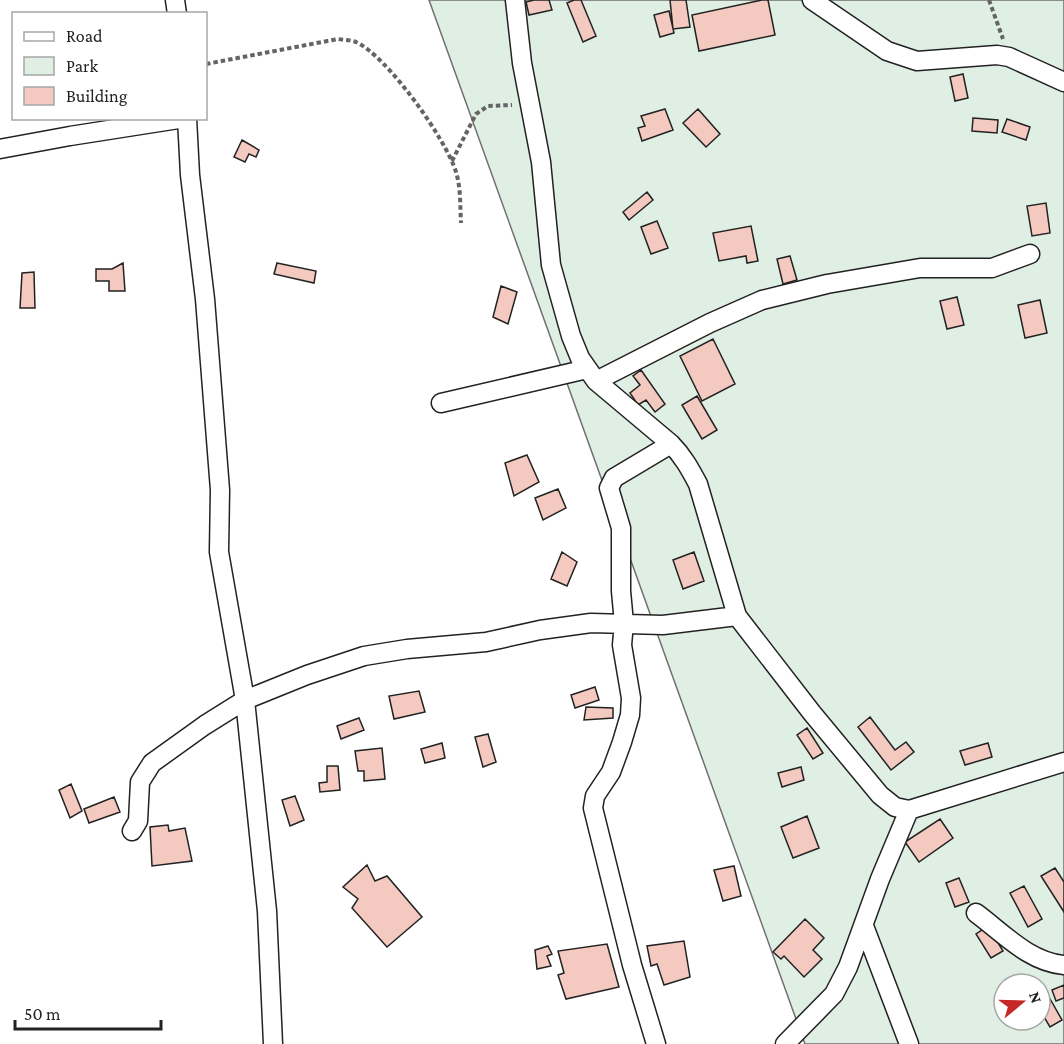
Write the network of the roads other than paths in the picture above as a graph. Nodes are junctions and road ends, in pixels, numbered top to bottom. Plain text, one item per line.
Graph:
1 (515, 0) edge
2 (812, 0) edge
3 (1064, 82) edge
4 (173, 120) edge
5 (186, 120) edge
6 (0, 149) edge
7 (1030, 254) dead end
8 (592, 375) junction
9 (441, 403) dead end
10 (671, 444) junction
11 (737, 615) junction
12 (624, 623) junction
13 (245, 700) junction
14 (1064, 762) edge
15 (909, 810) junction
16 (132, 831) dead end
17 (976, 913) dead end
18 (864, 926) junction
19 (1064, 965) edge
20 (273, 1044) edge
21 (656, 1044) edge
22 (785, 1044) edge
23 (909, 1044) edge

1 - 8 street
2 - 3 street
4 - 6 street
5 - 13 street
7 - 8 street
8 - 9 street
8 - 10 street
10 - 11 street
10 - 12 street
11 - 12 street
11 - 15 street
12 - 13 street
12 - 21 street
13 - 16 street
13 - 20 street
14 - 15 street
15 - 18 street
17 - 19 street
18 - 22 street
18 - 23 street

